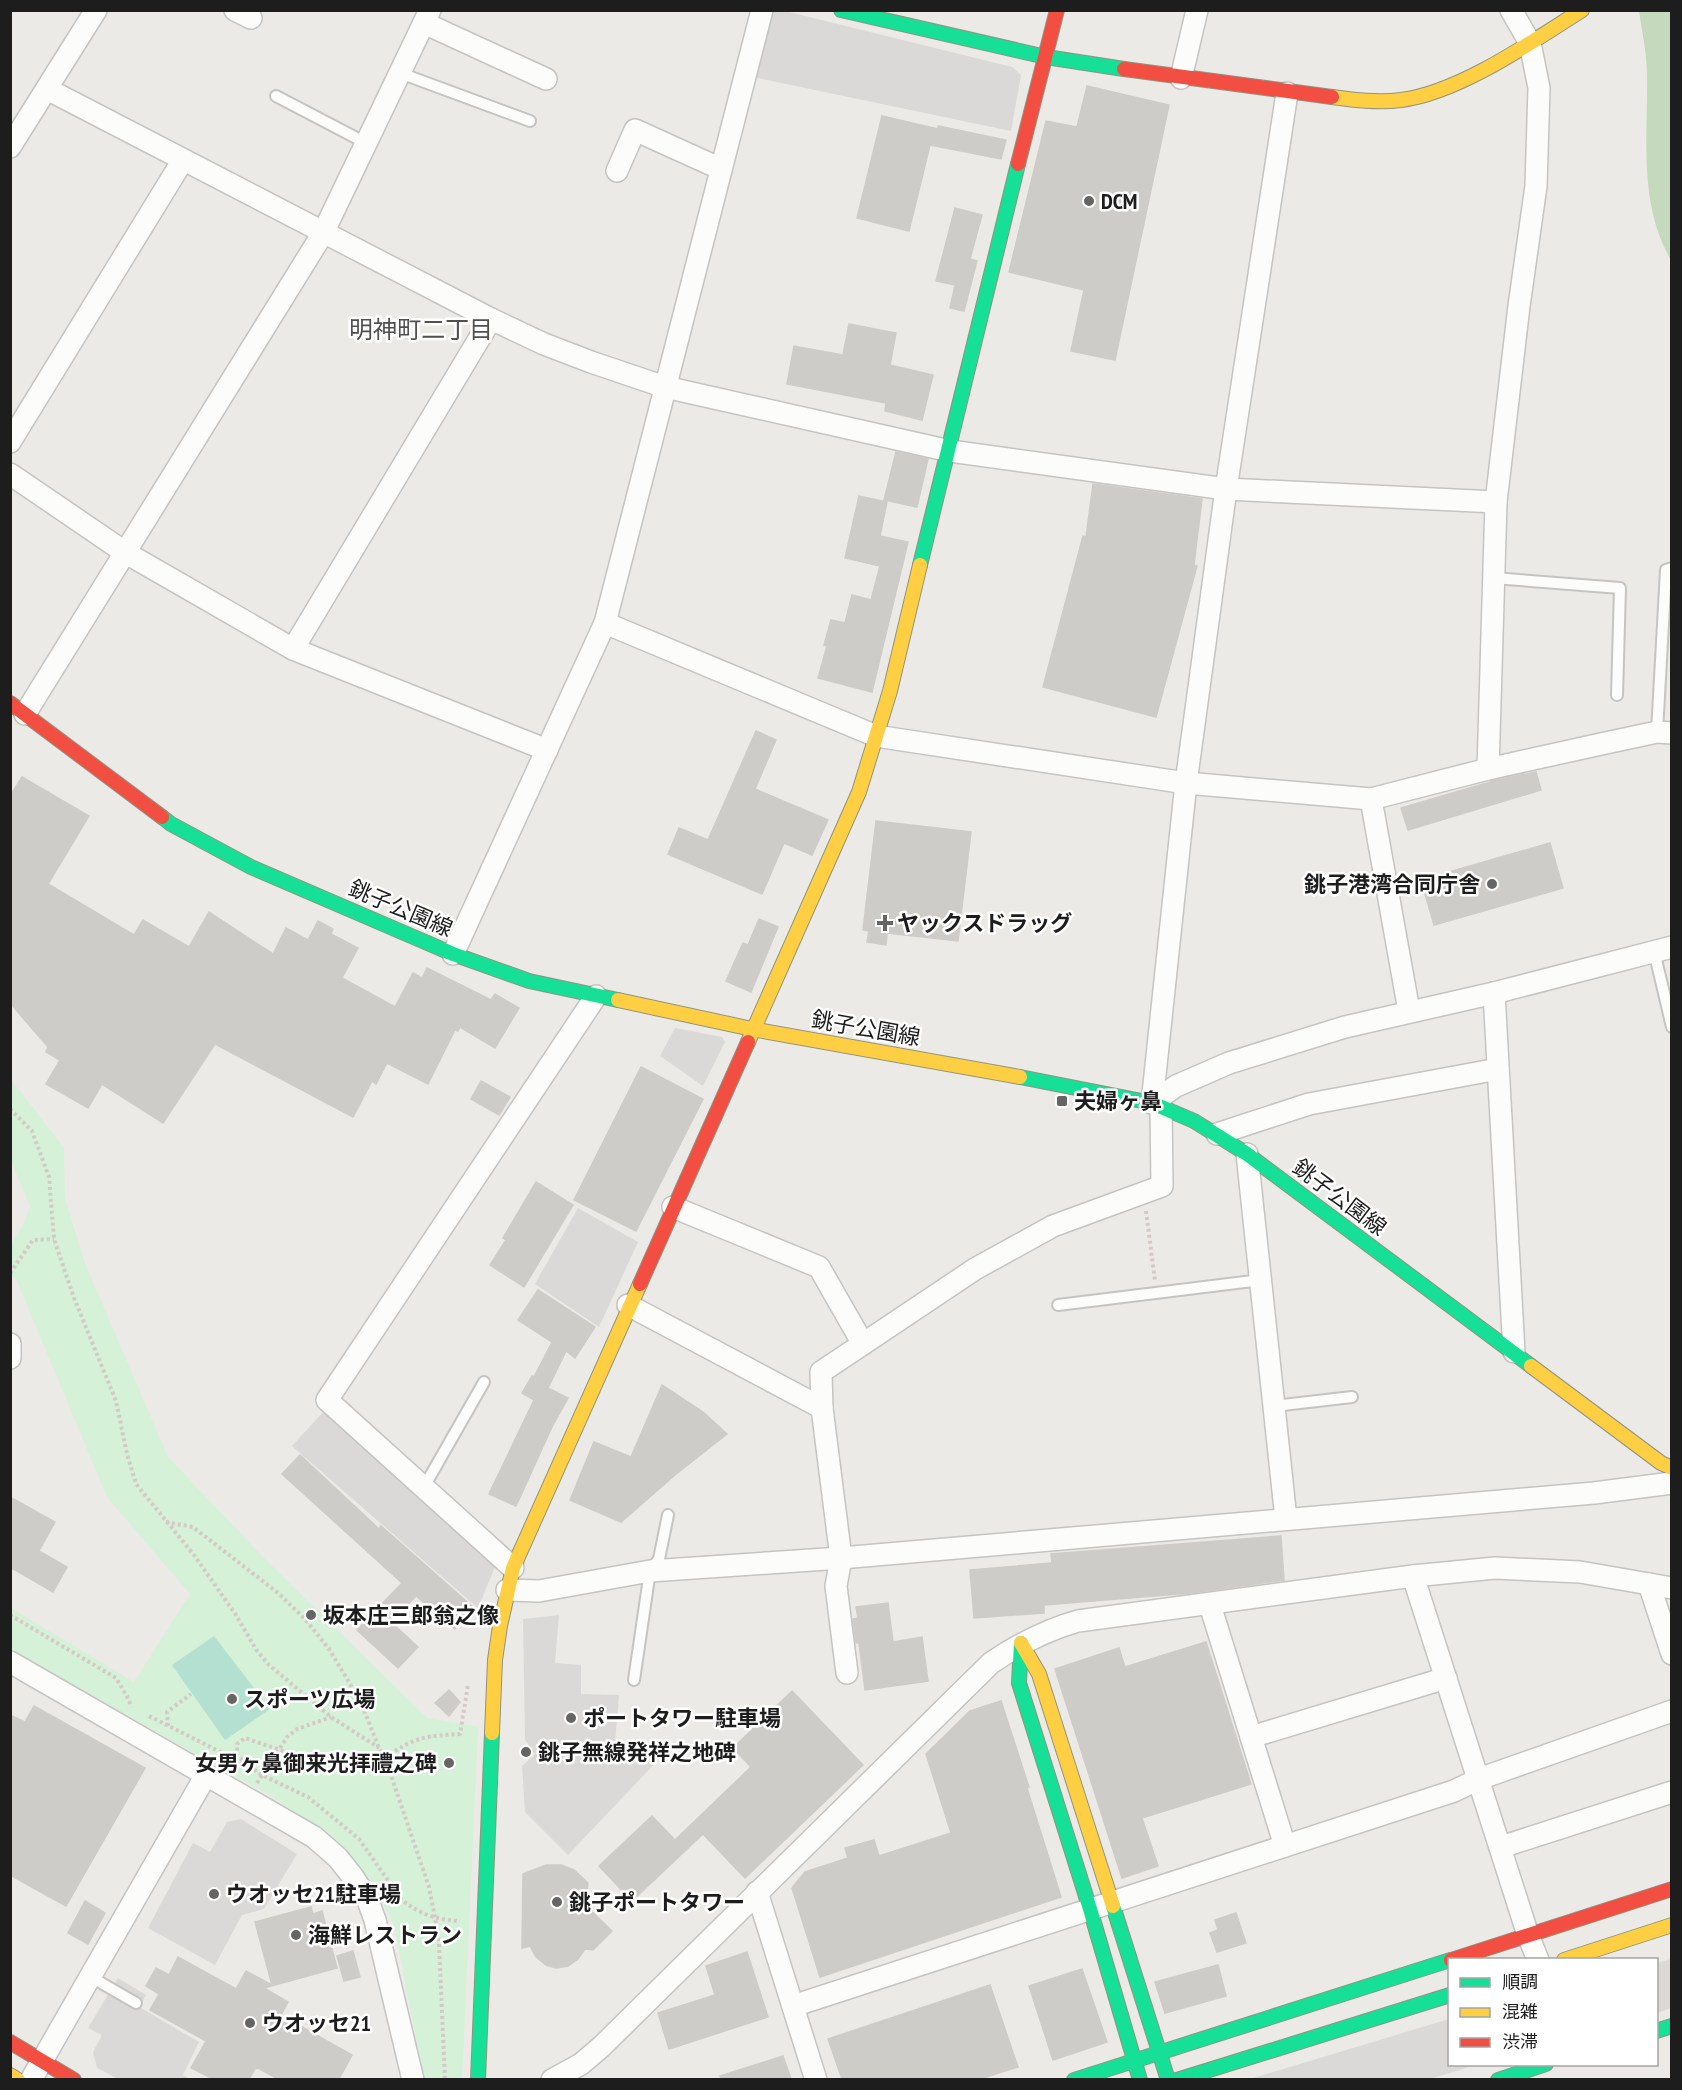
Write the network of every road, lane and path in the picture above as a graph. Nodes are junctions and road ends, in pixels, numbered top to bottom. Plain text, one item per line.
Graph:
1 (96, 10) edge
2 (762, 10) edge
3 (841, 10) edge
4 (1057, 10) edge
5 (1197, 10) edge
6 (1511, 10) edge
7 (1582, 10) edge
8 (427, 17) edge
9 (1530, 43) junction
10 (1046, 57) junction
11 (400, 74) junction
12 (1181, 78) junction
13 (546, 79) dead end
14 (46, 89) junction
15 (1287, 93) junction
16 (276, 96) dead end
17 (530, 122) dead end
18 (366, 143) junction
19 (10, 147) edge
20 (183, 160) junction
21 (721, 169) junction
22 (617, 171) dead end
23 (323, 233) junction
24 (491, 319) junction
25 (665, 387) junction
26 (10, 442) edge
27 (950, 451) junction
28 (10, 474) edge
29 (1226, 489) junction
30 (1496, 502) junction
31 (126, 553) junction
32 (1671, 568) edge
33 (1493, 578) junction
34 (605, 623) junction
35 (293, 649) junction
36 (1617, 695) dead end
37 (18, 709) edge
38 (1664, 733) edge
39 (876, 736) junction
40 (547, 750) junction
41 (1488, 769) junction
42 (1186, 783) junction
43 (1371, 799) junction
44 (1663, 949) edge
45 (453, 954) junction
46 (1494, 993) junction
47 (596, 996) junction
48 (1409, 1011) junction
49 (1671, 1027) edge
50 (752, 1029) junction
51 (1498, 1069) junction
52 (1156, 1105) junction
53 (10, 1109) edge
54 (1216, 1134) junction
55 (1247, 1154) junction
56 (1144, 1192) junction
57 (673, 1207) junction
58 (54, 1239) junction
59 (10, 1273) edge
60 (1261, 1280) junction
61 (1157, 1293) junction
62 (628, 1305) junction
63 (1058, 1305) dead end
64 (10, 1344) edge
65 (863, 1344) junction
66 (1514, 1352) junction
67 (10, 1358) edge
68 (484, 1382) dead end
69 (1352, 1397) dead end
70 (1274, 1406) junction
71 (822, 1408) junction
72 (1671, 1468) edge
73 (1671, 1483) edge
74 (424, 1487) junction
75 (668, 1515) dead end
76 (1286, 1519) junction
77 (166, 1522) junction
78 (841, 1558) junction
79 (513, 1568) junction
80 (650, 1571) junction
81 (1413, 1576) junction
82 (1649, 1584) junction
83 (1671, 1588) edge
84 (507, 1590) junction
85 (1210, 1605) junction
86 (10, 1615) edge
87 (1021, 1643) junction
88 (1671, 1654) edge
89 (10, 1662) edge
90 (847, 1673) dead end
91 (469, 1674) dead end
92 (1446, 1678) junction
93 (634, 1680) dead end
94 (191, 1694) dead end
95 (121, 1703) dead end
96 (131, 1707) junction
97 (1671, 1711) edge
98 (331, 1717) junction
99 (168, 1726) junction
100 (1251, 1737) junction
101 (379, 1748) junction
102 (280, 1749) junction
103 (289, 1753) dead end
104 (385, 1758) junction
105 (250, 1767) junction
106 (206, 1775) junction
107 (262, 1775) junction
108 (1479, 1779) junction
109 (1671, 1792) edge
110 (1285, 1846) junction
111 (1501, 1847) junction
112 (1671, 1889) edge
113 (757, 1892) junction
114 (1113, 1902) junction
115 (1090, 1909) junction
116 (435, 1918) junction
117 (464, 1921) dead end
118 (1671, 1925) edge
119 (1528, 1935) junction
120 (1456, 1958) edge
121 (1538, 1958) edge
122 (1567, 1958) edge
123 (1448, 1961) edge
124 (91, 1977) junction
125 (1448, 1995) edge
126 (136, 2002) dead end
127 (793, 2006) junction
128 (10, 2042) edge
129 (1158, 2052) junction
130 (1135, 2060) junction
131 (43, 2061) junction
132 (1540, 2066) edge
133 (10, 2075) edge
134 (18, 2079) edge
135 (31, 2079) edge
136 (74, 2079) edge
137 (412, 2079) edge
138 (445, 2079) edge
139 (478, 2079) edge
140 (552, 2079) edge
141 (816, 2079) edge
142 (1074, 2079) edge
143 (1140, 2079) edge
144 (1168, 2079) edge
145 (1177, 2079) edge
146 (1498, 2079) edge

1 - 14 street
2 - 21 street
3 - 10 street
4 - 10 street
5 - 12 street
6 - 9 street
7 - 9 street
8 - 11 street
8 - 13 street
9 - 15 street
9 - 30 street
10 - 12 street
10 - 27 street
11 - 17 lane
11 - 18 street
12 - 15 street
14 - 19 street
14 - 20 street
15 - 29 street
16 - 18 lane
18 - 23 street
20 - 23 street
20 - 26 street
21 - 22 street
21 - 25 street
23 - 24 street
23 - 31 street
24 - 25 street
24 - 35 street
25 - 27 street
25 - 34 street
27 - 29 street
27 - 39 street
28 - 31 street
29 - 30 street
29 - 42 street
30 - 33 street
31 - 35 street
31 - 37 street
32 - 38 lane
33 - 36 lane
33 - 41 street
34 - 39 street
34 - 40 street
35 - 40 street
37 - 45 street, 銚子公園線
38 - 41 street
39 - 42 street
39 - 50 street
40 - 45 street
41 - 43 street
42 - 43 street
42 - 52 street
43 - 48 street
44 - 46 street
44 - 49 lane
45 - 47 street, 銚子公園線
46 - 48 street
46 - 51 street
47 - 50 street, 銚子公園線
47 - 74 street
48 - 52 street
50 - 52 street, 銚子公園線
50 - 57 street
51 - 54 street
51 - 66 street
52 - 54 street, 銚子公園線
52 - 56 street
53 - 58 path
54 - 55 street, 銚子公園線
55 - 60 street
55 - 66 street, 銚子公園線
56 - 61 path
56 - 65 street
57 - 62 street
57 - 65 street
58 - 59 path
58 - 77 path
60 - 61 lane
60 - 70 street
61 - 63 lane
62 - 71 street
62 - 79 street
64 - 67 street
65 - 71 street
66 - 72 street, 銚子公園線
68 - 74 lane
69 - 70 lane
70 - 76 street
71 - 78 street
73 - 76 street
74 - 79 street
75 - 80 lane
76 - 78 street
77 - 98 path
77 - 101 path
78 - 80 street
78 - 90 street
79 - 84 street
80 - 84 street
80 - 93 lane
81 - 82 street
81 - 85 street
81 - 92 street
82 - 83 street
82 - 88 street
84 - 139 street
85 - 87 street
85 - 100 street
86 - 96 path
87 - 113 street
87 - 114 street
87 - 115 street
89 - 106 street
91 - 104 path
92 - 100 street
92 - 108 street
94 - 99 path
95 - 96 path
96 - 99 path
97 - 108 street
98 - 101 path
98 - 102 path
99 - 105 path
100 - 110 street
101 - 104 path
102 - 103 path
102 - 105 path
102 - 107 path
104 - 116 path
105 - 107 path
106 - 124 street
106 - 137 street
107 - 116 path
108 - 110 street
108 - 111 street
109 - 111 street
110 - 114 street
111 - 119 street
112 - 119 street
113 - 127 street
113 - 140 street
114 - 115 street
114 - 129 street
115 - 127 street
115 - 130 street
116 - 117 path
116 - 138 path
118 - 122 street
119 - 120 street
119 - 121 street
123 - 129 street
124 - 126 lane
124 - 131 street
125 - 145 street
127 - 141 street
128 - 131 street
129 - 130 street
129 - 144 street
130 - 142 street
130 - 143 street
131 - 135 street
131 - 136 street
132 - 146 street
133 - 134 street

